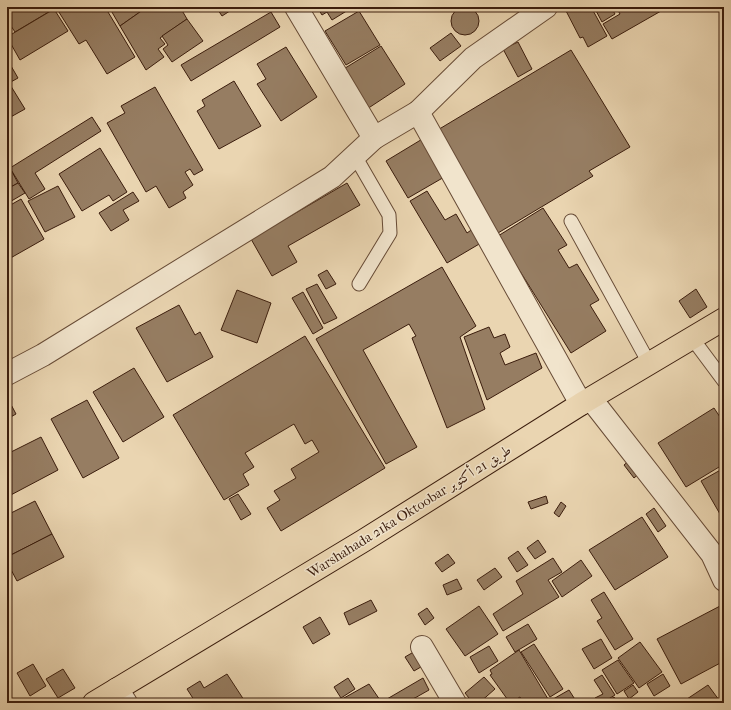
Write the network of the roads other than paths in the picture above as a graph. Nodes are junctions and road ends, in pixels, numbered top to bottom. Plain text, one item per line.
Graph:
1 (296, 7) edge
2 (546, 7) edge
3 (418, 112) junction
4 (374, 138) junction
5 (355, 156) junction
6 (571, 221) dead end
7 (359, 284) dead end
8 (724, 319) edge
9 (692, 338) junction
10 (649, 363) junction
11 (7, 374) edge
12 (724, 381) edge
13 (586, 401) junction
14 (724, 580) edge
15 (422, 646) dead end
16 (122, 696) edge
17 (94, 703) edge
18 (455, 703) edge

1 - 4 street
2 - 3 street
3 - 4 street
3 - 13 street
4 - 5 street
5 - 7 lane
5 - 11 street
6 - 10 lane
8 - 9 main road, Warshahada 21ka Oktoobar طريق 21 أكتوبر
9 - 10 main road, Warshahada 21ka Oktoobar طريق 21 أكتوبر
9 - 12 lane
10 - 13 main road, Warshahada 21ka Oktoobar طريق 21 أكتوبر
13 - 14 street
13 - 16 main road, Warshahada 21ka Oktoobar طريق 21 أكتوبر
15 - 18 street
16 - 17 main road, Warshahada 21ka Oktoobar طريق 21 أكتوبر

